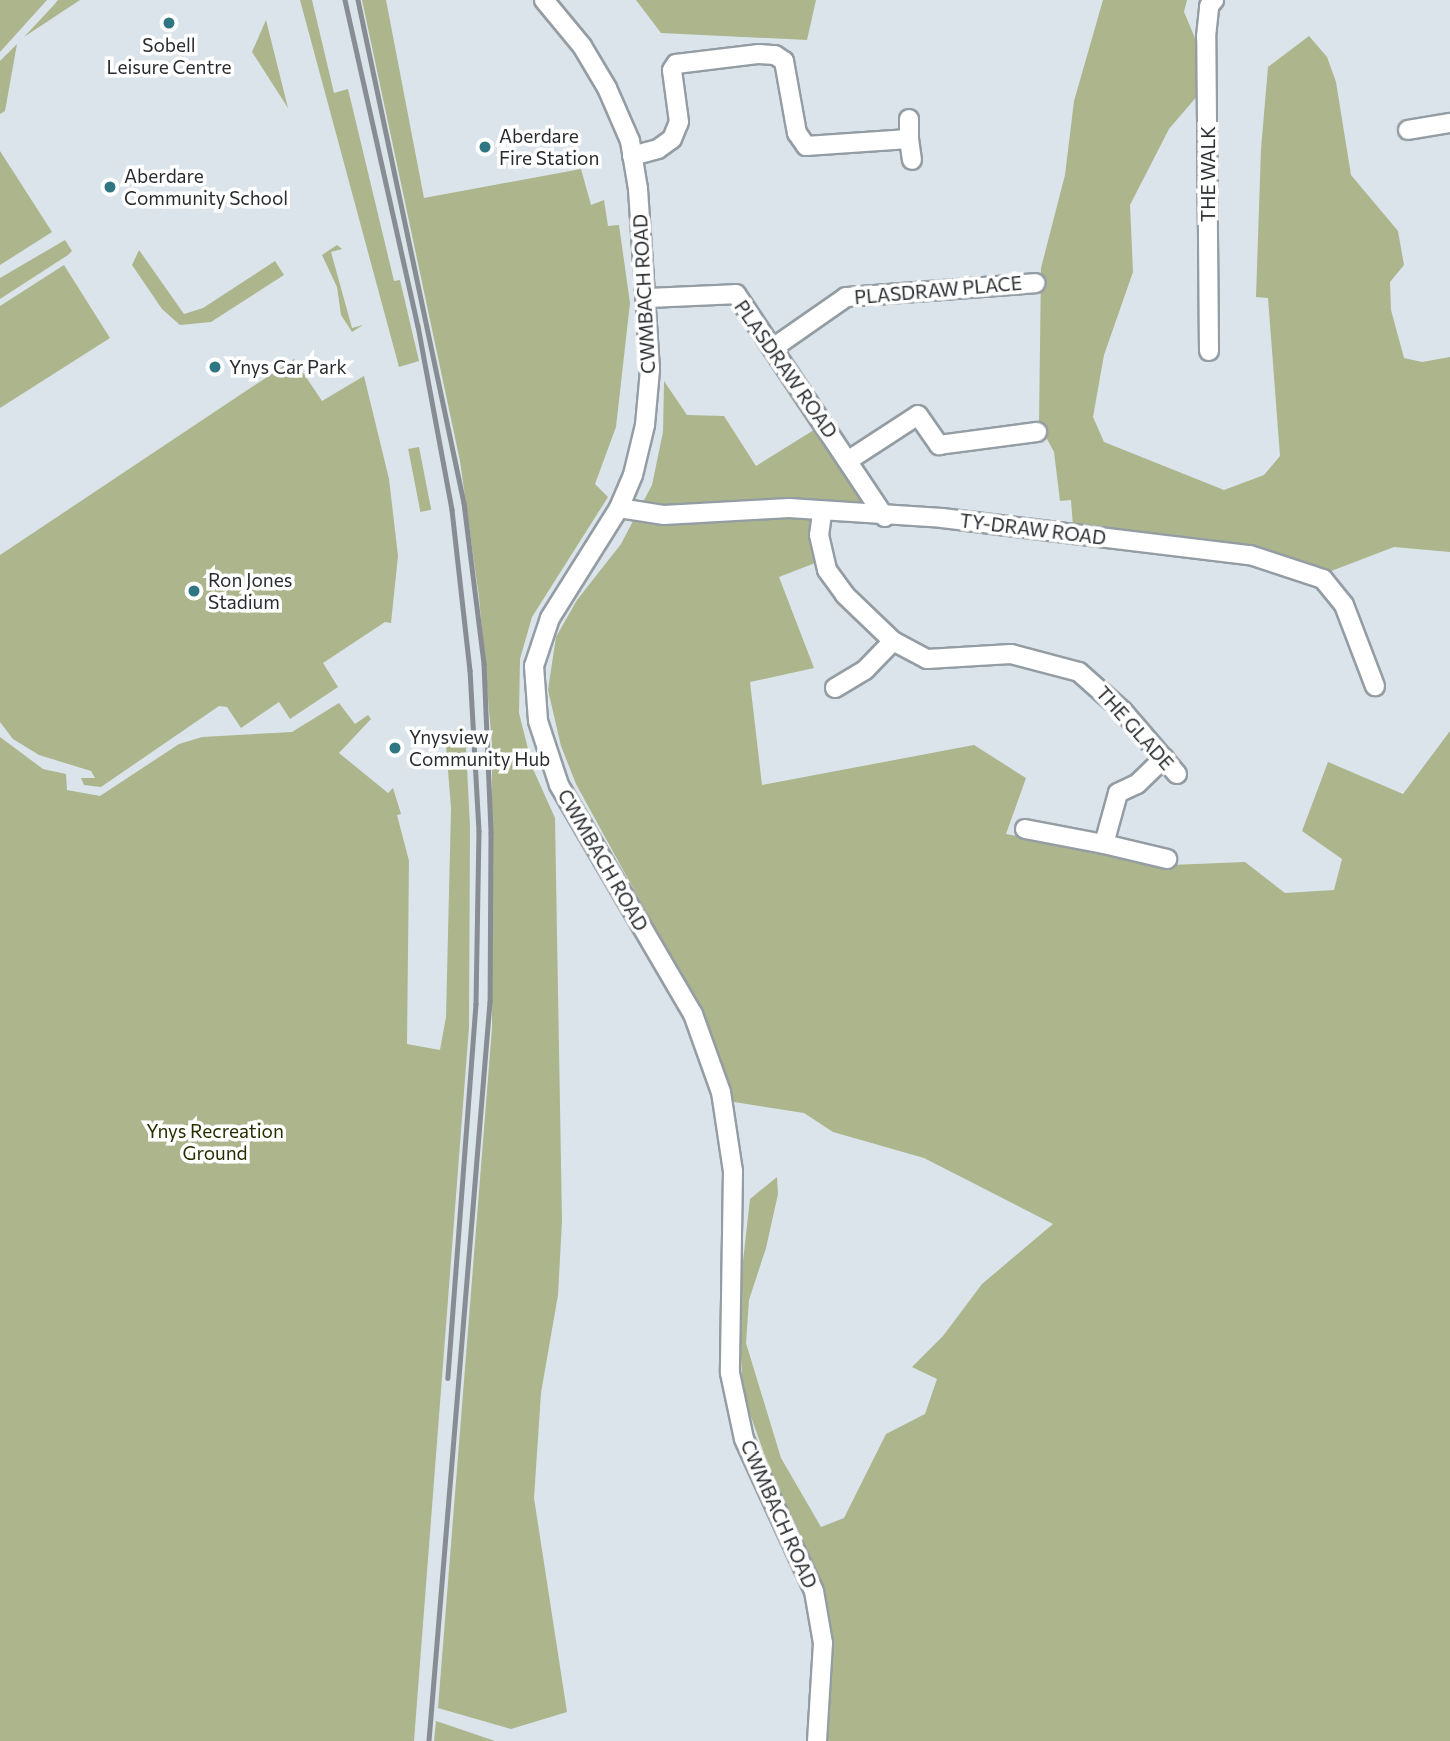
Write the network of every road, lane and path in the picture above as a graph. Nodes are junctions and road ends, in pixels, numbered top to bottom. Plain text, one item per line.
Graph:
1 (544, 0) edge
2 (1214, 0) edge
3 (909, 119) dead end
4 (1450, 123) edge
5 (1408, 130) dead end
6 (909, 139) junction
7 (632, 156) junction
8 (912, 160) dead end
9 (1035, 283) dead end
10 (646, 298) junction
11 (773, 348) junction
12 (1209, 351) dead end
13 (1037, 432) dead end
14 (849, 460) junction
15 (619, 508) junction
16 (822, 514) junction
17 (885, 517) junction
18 (893, 641) junction
19 (1375, 686) dead end
20 (835, 688) dead end
21 (1164, 758) junction
22 (1177, 774) dead end
23 (1025, 829) dead end
24 (1104, 844) junction
25 (1167, 859) dead end
26 (817, 1741) edge

1 - 7 street, CWMBACH ROAD
2 - 12 street, THE WALK
3 - 6 street
4 - 5 street
6 - 7 street
6 - 8 street
7 - 10 street, CWMBACH ROAD
9 - 11 street, PLASDRAW PLACE
10 - 11 street, PLASDRAW ROAD
10 - 15 street, CWMBACH ROAD
11 - 14 street, PLASDRAW ROAD
13 - 14 street
14 - 17 street, PLASDRAW ROAD
15 - 16 street, TY-DRAW ROAD
15 - 26 street, CWMBACH ROAD
16 - 17 street, TY-DRAW ROAD
16 - 18 street, THE GLADE
17 - 19 street, TY-DRAW ROAD
18 - 20 street
18 - 21 street, THE GLADE
21 - 22 street, THE GLADE
21 - 24 street
23 - 24 street
24 - 25 street

